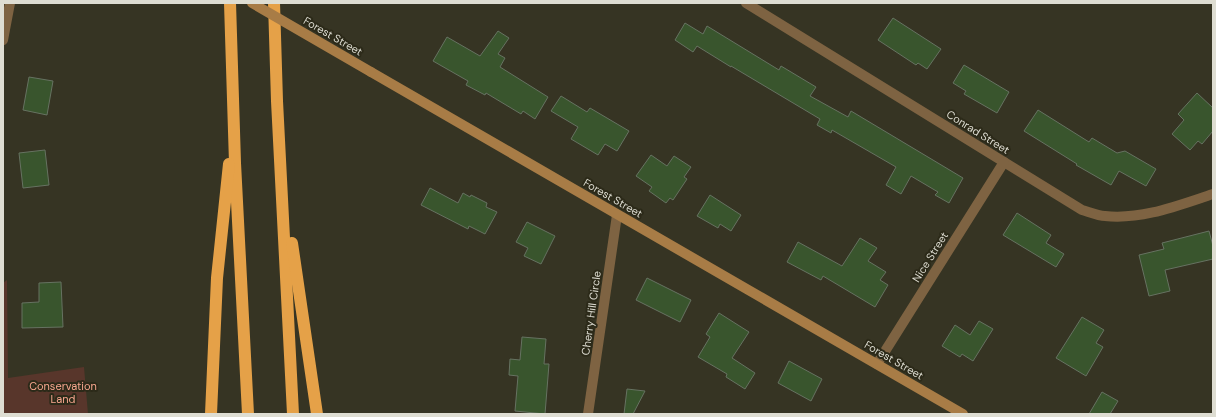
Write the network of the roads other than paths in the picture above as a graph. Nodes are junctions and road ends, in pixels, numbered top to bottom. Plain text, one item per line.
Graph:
1 (10, 3) edge
2 (230, 3) edge
3 (252, 3) edge
4 (274, 3) edge
5 (746, 3) edge
6 (3, 40) edge
7 (233, 119) junction
8 (1004, 162) junction
9 (281, 168) junction
10 (1213, 194) edge
11 (617, 215) junction
12 (877, 364) junction
13 (211, 414) edge
14 (248, 414) edge
15 (293, 414) edge
16 (317, 414) edge
17 (588, 414) edge
18 (963, 414) edge

1 - 6 street
2 - 7 highway
3 - 11 street, Forest Street, bridge
4 - 9 highway
5 - 8 street, Conrad Street
7 - 13 highway
7 - 14 highway
8 - 10 street, Conrad Street
8 - 12 street, Nice Street
9 - 15 highway
9 - 16 highway
11 - 12 street, Forest Street
11 - 17 street, Cherry Hill Circle
12 - 18 street, Forest Street

